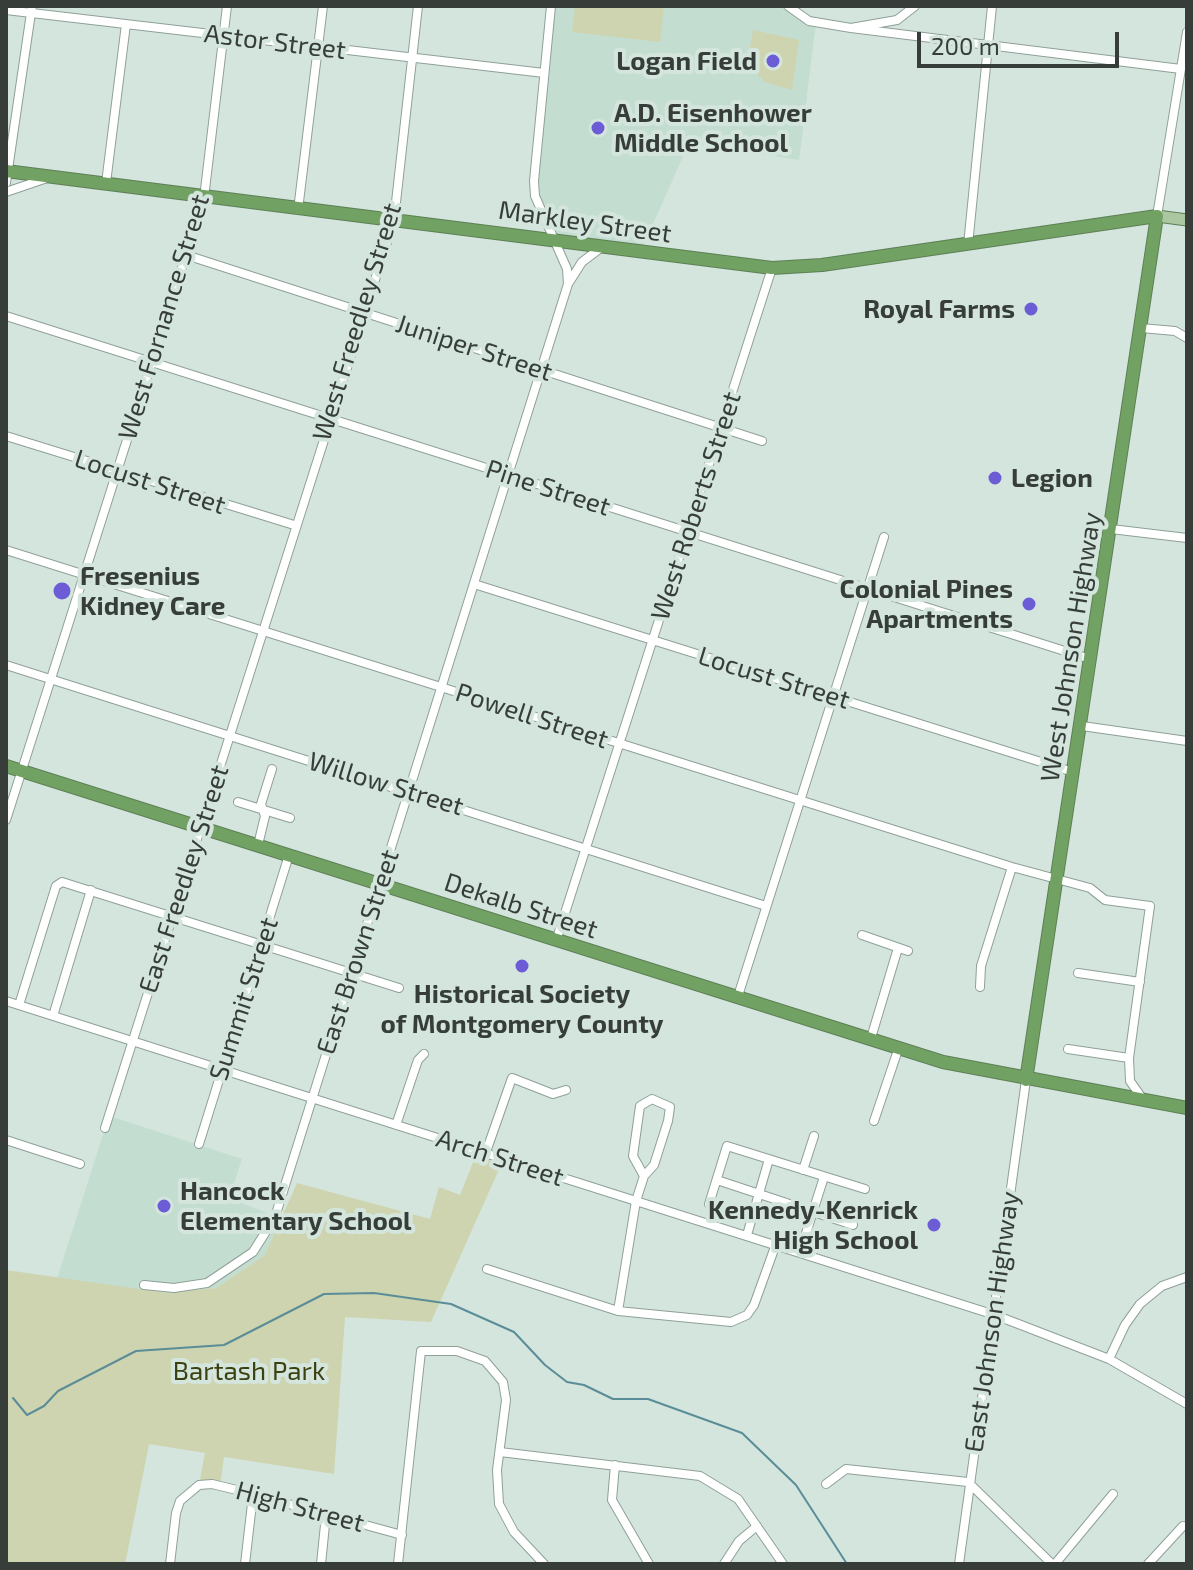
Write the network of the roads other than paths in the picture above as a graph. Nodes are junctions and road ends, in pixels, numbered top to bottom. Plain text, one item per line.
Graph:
1 (227, 6) edge
2 (323, 6) edge
3 (418, 6) edge
4 (551, 6) edge
5 (788, 6) edge
6 (915, 6) edge
7 (992, 6) edge
8 (31, 9) edge
9 (6, 10) edge
10 (126, 24) junction
11 (851, 28) junction
12 (1187, 32) edge
13 (223, 35) junction
14 (989, 46) junction
15 (318, 48) junction
16 (411, 59) junction
17 (1181, 69) junction
18 (544, 73) junction
19 (7, 175) edge
20 (48, 178) junction
21 (106, 183) junction
22 (6, 192) edge
23 (204, 198) junction
24 (298, 210) junction
25 (1157, 216) junction
26 (394, 220) junction
27 (1187, 220) edge
28 (553, 239) junction
29 (968, 245) junction
30 (603, 247) junction
31 (186, 255) junction
32 (772, 268) junction
33 (568, 284) junction
34 (363, 312) junction
35 (6, 316) edge
36 (1141, 328) junction
37 (1187, 338) edge
38 (151, 361) junction
39 (542, 369) junction
40 (329, 418) junction
41 (720, 427) junction
42 (6, 436) edge
43 (762, 441) dead end
44 (116, 472) junction
45 (508, 476) junction
46 (294, 525) junction
47 (1111, 529) junction
48 (688, 533) junction
49 (884, 537) dead end
50 (1187, 538) edge
51 (6, 550) edge
52 (83, 575) junction
53 (474, 584) junction
54 (867, 589) junction
55 (262, 631) junction
56 (653, 641) junction
57 (1090, 659) junction
58 (6, 665) edge
59 (51, 679) junction
60 (442, 687) junction
61 (833, 696) junction
62 (1082, 726) junction
63 (229, 736) junction
64 (1187, 741) edge
65 (621, 744) junction
66 (6, 766) edge
67 (272, 769) dead end
68 (22, 771) junction
69 (1073, 772) junction
70 (409, 791) junction
71 (799, 801) junction
72 (238, 802) dead end
73 (262, 809) junction
74 (290, 818) dead end
75 (6, 820) edge
76 (200, 827) junction
77 (258, 845) junction
78 (587, 848) junction
79 (289, 855) junction
80 (1012, 867) junction
81 (1057, 882) junction
82 (379, 884) junction
83 (91, 890) junction
84 (766, 906) junction
85 (172, 916) junction
86 (862, 935) dead end
87 (556, 941) junction
88 (262, 945) junction
89 (898, 948) junction
90 (908, 951) dead end
91 (1078, 973) dead end
92 (352, 974) junction
93 (1140, 982) junction
94 (980, 987) dead end
95 (399, 988) dead end
96 (738, 996) junction
97 (6, 1001) edge
98 (19, 1005) junction
99 (53, 1016) junction
100 (871, 1038) junction
101 (132, 1041) junction
102 (899, 1047) junction
103 (1068, 1049) dead end
104 (424, 1054) dead end
105 (1129, 1058) junction
106 (221, 1072) junction
107 (1026, 1080) junction
108 (566, 1090) dead end
109 (311, 1099) junction
110 (1154, 1103) junction
111 (1187, 1108) edge
112 (874, 1121) dead end
113 (396, 1125) junction
114 (105, 1128) dead end
115 (814, 1136) dead end
116 (6, 1140) edge
117 (199, 1144) dead end
118 (486, 1152) junction
119 (769, 1159) junction
120 (80, 1164) dead end
121 (803, 1170) junction
122 (644, 1176) junction
123 (824, 1177) junction
124 (717, 1180) junction
125 (865, 1189) dead end
126 (758, 1194) junction
127 (636, 1201) junction
128 (709, 1204) dead end
129 (812, 1212) junction
130 (853, 1225) dead end
131 (747, 1235) junction
132 (776, 1244) junction
133 (800, 1252) junction
134 (487, 1269) dead end
135 (1187, 1277) edge
136 (144, 1285) dead end
137 (618, 1311) junction
138 (995, 1315) junction
139 (1109, 1359) junction
140 (1187, 1404) edge
141 (500, 1452) junction
142 (615, 1465) junction
143 (968, 1482) junction
144 (826, 1484) dead end
145 (1113, 1494) dead end
146 (253, 1495) junction
147 (326, 1515) junction
148 (757, 1526) junction
149 (1183, 1526) dead end
150 (402, 1535) junction
151 (170, 1564) edge
152 (245, 1564) edge
153 (321, 1564) edge
154 (398, 1564) edge
155 (544, 1564) edge
156 (649, 1564) edge
157 (724, 1564) edge
158 (783, 1564) edge
159 (959, 1564) edge
160 (1053, 1564) edge
161 (1148, 1564) edge

1 - 13 street, West Fornance Street
2 - 15 street
3 - 16 street, West Freedley Street
4 - 18 street
5 - 11 street
6 - 11 street
7 - 14 street
8 - 9 street, Astor Street
8 - 10 street, Astor Street
8 - 19 street
10 - 13 street, Astor Street
10 - 21 street
11 - 14 street
12 - 17 street, West Johnson Highway
13 - 15 street, Astor Street
13 - 23 street, West Fornance Street
14 - 17 street
14 - 29 street
15 - 16 street, Astor Street
15 - 24 street
16 - 18 street, Astor Street
16 - 26 street, West Freedley Street
17 - 25 street, West Johnson Highway
18 - 28 street
19 - 20 highway, Markley Street
20 - 21 highway, Markley Street
20 - 22 street
21 - 23 highway, Markley Street
23 - 24 highway, Markley Street
23 - 31 street, West Fornance Street
24 - 26 highway, Markley Street
25 - 27 main road
25 - 29 highway, Markley Street
25 - 36 highway, West Johnson Highway
26 - 28 highway, Markley Street
26 - 34 street, West Freedley Street
28 - 30 highway, Markley Street
28 - 33 street
29 - 32 highway, Markley Street
30 - 32 highway, Markley Street
30 - 33 street
31 - 34 street, Juniper Street
31 - 38 street, West Fornance Street
32 - 41 street, West Roberts Street
33 - 39 street, East Brown Street
34 - 39 street, Juniper Street
34 - 40 street, West Freedley Street
35 - 38 street, Pine Street
36 - 37 street
36 - 47 highway, West Johnson Highway
38 - 40 street, Pine Street
38 - 44 street, West Fornance Street
39 - 41 street, Juniper Street
39 - 45 street, East Brown Street
40 - 45 street, Pine Street
40 - 46 street, West Freedley Street
41 - 43 street, Juniper Street
41 - 48 street, West Roberts Street
42 - 44 street, Locust Street
44 - 46 street, Locust Street
44 - 52 street, West Fornance Street
45 - 48 street, Pine Street
45 - 53 street, East Brown Street
46 - 55 street, West Freedley Street
47 - 50 street
47 - 57 highway, West Johnson Highway
48 - 54 street, Pine Street
48 - 56 street, West Roberts Street
49 - 54 street
51 - 52 street, Powell Street
52 - 55 street, Powell Street
52 - 59 street, West Fornance Street
53 - 56 street, Locust Street
53 - 60 street, East Brown Street
54 - 57 street, Pine Street
54 - 61 street
55 - 60 street, Powell Street
55 - 63 street, East Freedley Street
56 - 61 street, Locust Street
56 - 65 street, West Roberts Street
57 - 62 highway, West Johnson Highway
58 - 59 street, Willow Street
59 - 63 street, Willow Street
59 - 68 street, West Fornance Street
60 - 65 street, Powell Street
60 - 70 street, East Brown Street
61 - 69 street, Locust Street
61 - 71 street
62 - 64 street
62 - 69 highway, West Johnson Highway
63 - 70 street, Willow Street
63 - 76 street, East Freedley Street
65 - 71 street, Powell Street
65 - 78 street, West Roberts Street
66 - 68 highway, Dekalb Street
67 - 73 street
68 - 75 street, West Fornance Street
68 - 76 highway, Dekalb Street
69 - 81 highway, West Johnson Highway
70 - 78 street, Willow Street
70 - 82 street, East Brown Street
71 - 80 street, Powell Street
71 - 84 street
72 - 73 street
73 - 74 street
73 - 77 street
76 - 77 highway, Dekalb Street
76 - 85 street, East Freedley Street
77 - 79 highway, Dekalb Street
78 - 84 street, Willow Street
78 - 87 street, West Roberts Street
79 - 82 highway, Dekalb Street
79 - 88 street, Summit Street
80 - 81 street, Powell Street
80 - 94 street
81 - 93 street, Powell Street
81 - 107 highway, West Johnson Highway
82 - 87 highway, Dekalb Street
82 - 92 street, East Brown Street
83 - 85 street
83 - 98 street
83 - 99 street
84 - 96 street
85 - 88 street
85 - 101 street, East Freedley Street
86 - 89 street
87 - 96 highway, Dekalb Street
88 - 92 street
88 - 106 street, Summit Street
89 - 90 street
89 - 100 street
91 - 93 street
92 - 95 street
92 - 109 street, East Brown Street
93 - 105 street
96 - 100 highway, Dekalb Street
97 - 98 street, Arch Street
98 - 99 street, Arch Street
99 - 101 street, Arch Street
100 - 102 highway, Dekalb Street
101 - 106 street, Arch Street
101 - 114 street, East Freedley Street
102 - 107 highway, Dekalb Street
102 - 112 street
103 - 105 street
104 - 113 street
105 - 110 street
106 - 109 street, Arch Street
106 - 117 street, Summit Street
107 - 110 highway, Dekalb Street
107 - 138 street, East Johnson Highway
108 - 118 street
109 - 113 street, Arch Street
109 - 136 street, East Brown Street
110 - 111 highway, Dekalb Street
113 - 118 street, Arch Street
115 - 121 street
116 - 120 street
118 - 127 street, Arch Street
119 - 121 street
119 - 124 street
119 - 126 street
121 - 123 street
122 - 122 street
122 - 127 street
123 - 125 street
123 - 129 street
124 - 126 street
124 - 128 street
126 - 129 street
126 - 131 street
127 - 131 street, Arch Street
127 - 137 street
129 - 130 street
129 - 133 street
131 - 132 street, Arch Street
132 - 133 street, Arch Street
132 - 137 street
133 - 138 street, Arch Street
134 - 137 street
135 - 139 street
138 - 139 street, Arch Street
138 - 143 street, East Johnson Highway
139 - 140 street, Arch Street
141 - 142 street
141 - 150 street
141 - 155 street
142 - 148 street
142 - 156 street
143 - 144 street
143 - 159 street, East Johnson Highway
143 - 160 street
145 - 160 street
146 - 147 street, High Street
146 - 151 street, High Street
146 - 152 street
147 - 150 street, High Street
147 - 153 street
148 - 157 street
148 - 158 street
149 - 161 street
150 - 154 street

